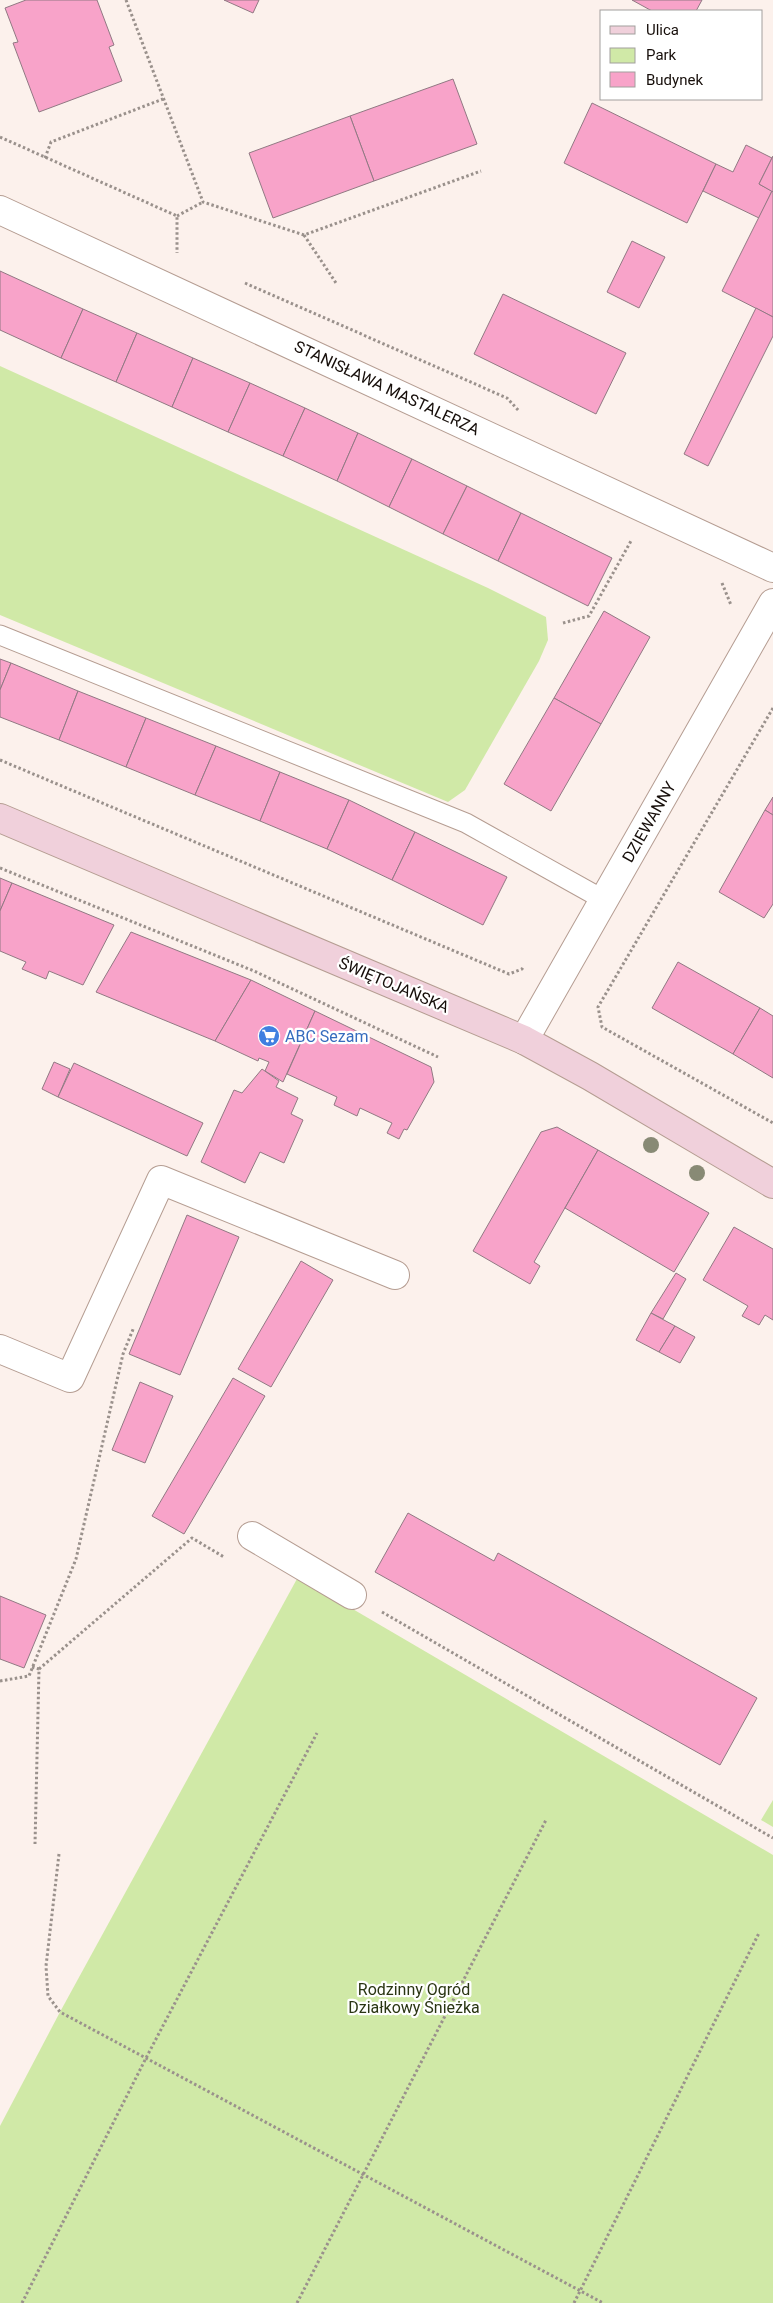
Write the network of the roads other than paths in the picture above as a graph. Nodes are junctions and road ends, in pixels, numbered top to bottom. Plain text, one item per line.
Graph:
1 (0, 210) edge
2 (773, 568) edge
3 (773, 603) edge
4 (0, 635) edge
5 (0, 818) edge
6 (604, 900) junction
7 (524, 1040) junction
8 (773, 1184) edge
9 (395, 1275) dead end
10 (0, 1348) edge
11 (252, 1536) dead end
12 (352, 1595) road end

1 - 2 street, STANISŁAWA MASTALERZA
3 - 6 street, DZIEWANNY
4 - 6 lane
5 - 7 street, ŚWIĘTOJAŃSKA
6 - 7 street, DZIEWANNY
7 - 8 street, ŚWIĘTOJAŃSKA
9 - 10 street
11 - 12 street

